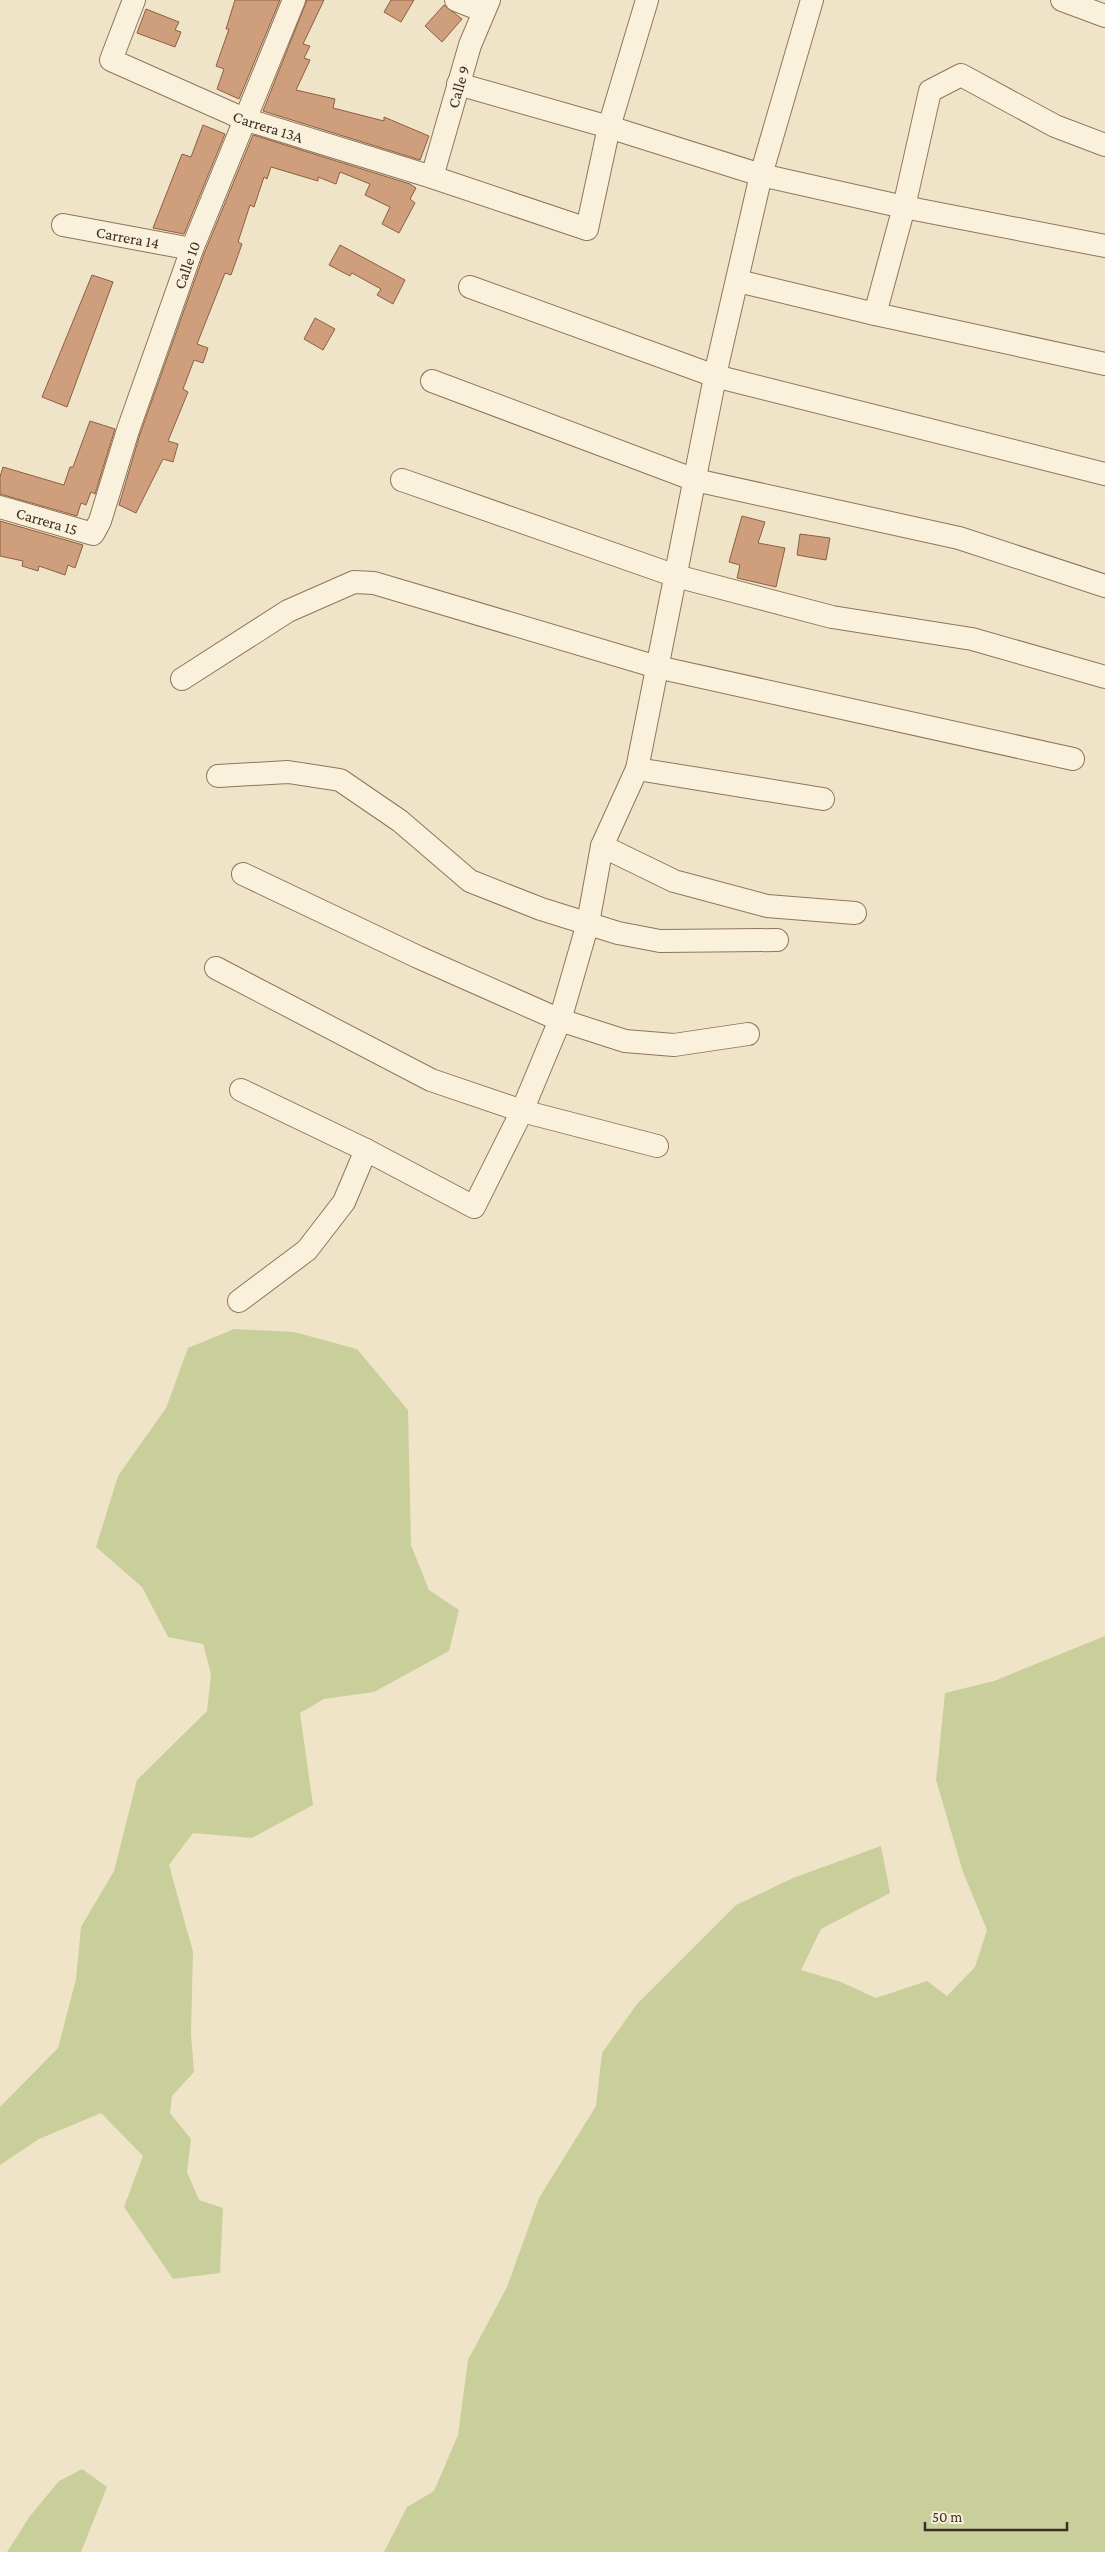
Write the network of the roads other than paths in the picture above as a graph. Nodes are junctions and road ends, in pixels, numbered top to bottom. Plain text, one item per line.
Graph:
1 (134, 0) edge
2 (294, 0) edge
3 (456, 0) edge
4 (648, 0) edge
5 (812, 0) edge
6 (1062, 0) edge
7 (487, 6) edge
8 (1105, 16) edge
9 (458, 84) junction
10 (244, 119) junction
11 (609, 127) junction
12 (1105, 145) edge
13 (761, 175) junction
14 (432, 177) junction
15 (904, 207) junction
16 (63, 225) dead end
17 (1105, 246) edge
18 (192, 249) junction
19 (738, 281) junction
20 (470, 286) dead end
21 (875, 314) junction
22 (1105, 364) edge
23 (715, 376) junction
24 (432, 381) dead end
25 (1105, 474) edge
26 (402, 480) dead end
27 (695, 480) junction
28 (0, 507) edge
29 (93, 534) joint
30 (676, 576) junction
31 (1105, 586) edge
32 (657, 668) junction
33 (1105, 676) edge
34 (182, 678) dead end
35 (1073, 759) dead end
36 (637, 769) junction
37 (218, 776) dead end
38 (823, 799) dead end
39 (602, 846) junction
40 (243, 874) dead end
41 (855, 913) dead end
42 (588, 923) junction
43 (777, 940) dead end
44 (216, 968) dead end
45 (560, 1020) junction
46 (748, 1034) dead end
47 (241, 1090) dead end
48 (522, 1111) junction
49 (657, 1146) dead end
50 (366, 1150) junction
51 (239, 1301) dead end

1 - 10 street, Carrera 13A
2 - 10 street, Calle 10
3 - 7 street
4 - 11 street
5 - 13 street
6 - 8 street
7 - 9 street, Calle 9
9 - 11 street
9 - 14 street, Calle 9
10 - 14 street, Carrera 13A
10 - 18 street, Calle 10
11 - 13 street
11 - 14 street, Carrera 13A
12 - 15 street
13 - 15 street
13 - 19 street
15 - 17 street
15 - 21 street
16 - 18 street, Carrera 14
18 - 29 street, Calle 10
19 - 21 street
19 - 23 street
20 - 23 street
21 - 22 street
23 - 25 street
23 - 27 street
24 - 27 street
26 - 30 street
27 - 30 street
27 - 31 street
28 - 29 street, Carrera 15
30 - 32 street
30 - 33 street
32 - 34 street
32 - 35 street
32 - 36 street
36 - 38 street
36 - 39 street
37 - 42 street
39 - 41 street
39 - 42 street
40 - 45 street
42 - 43 street
42 - 45 street
44 - 48 street
45 - 46 street
45 - 48 street
47 - 50 street
48 - 49 street
48 - 50 street
50 - 51 street

